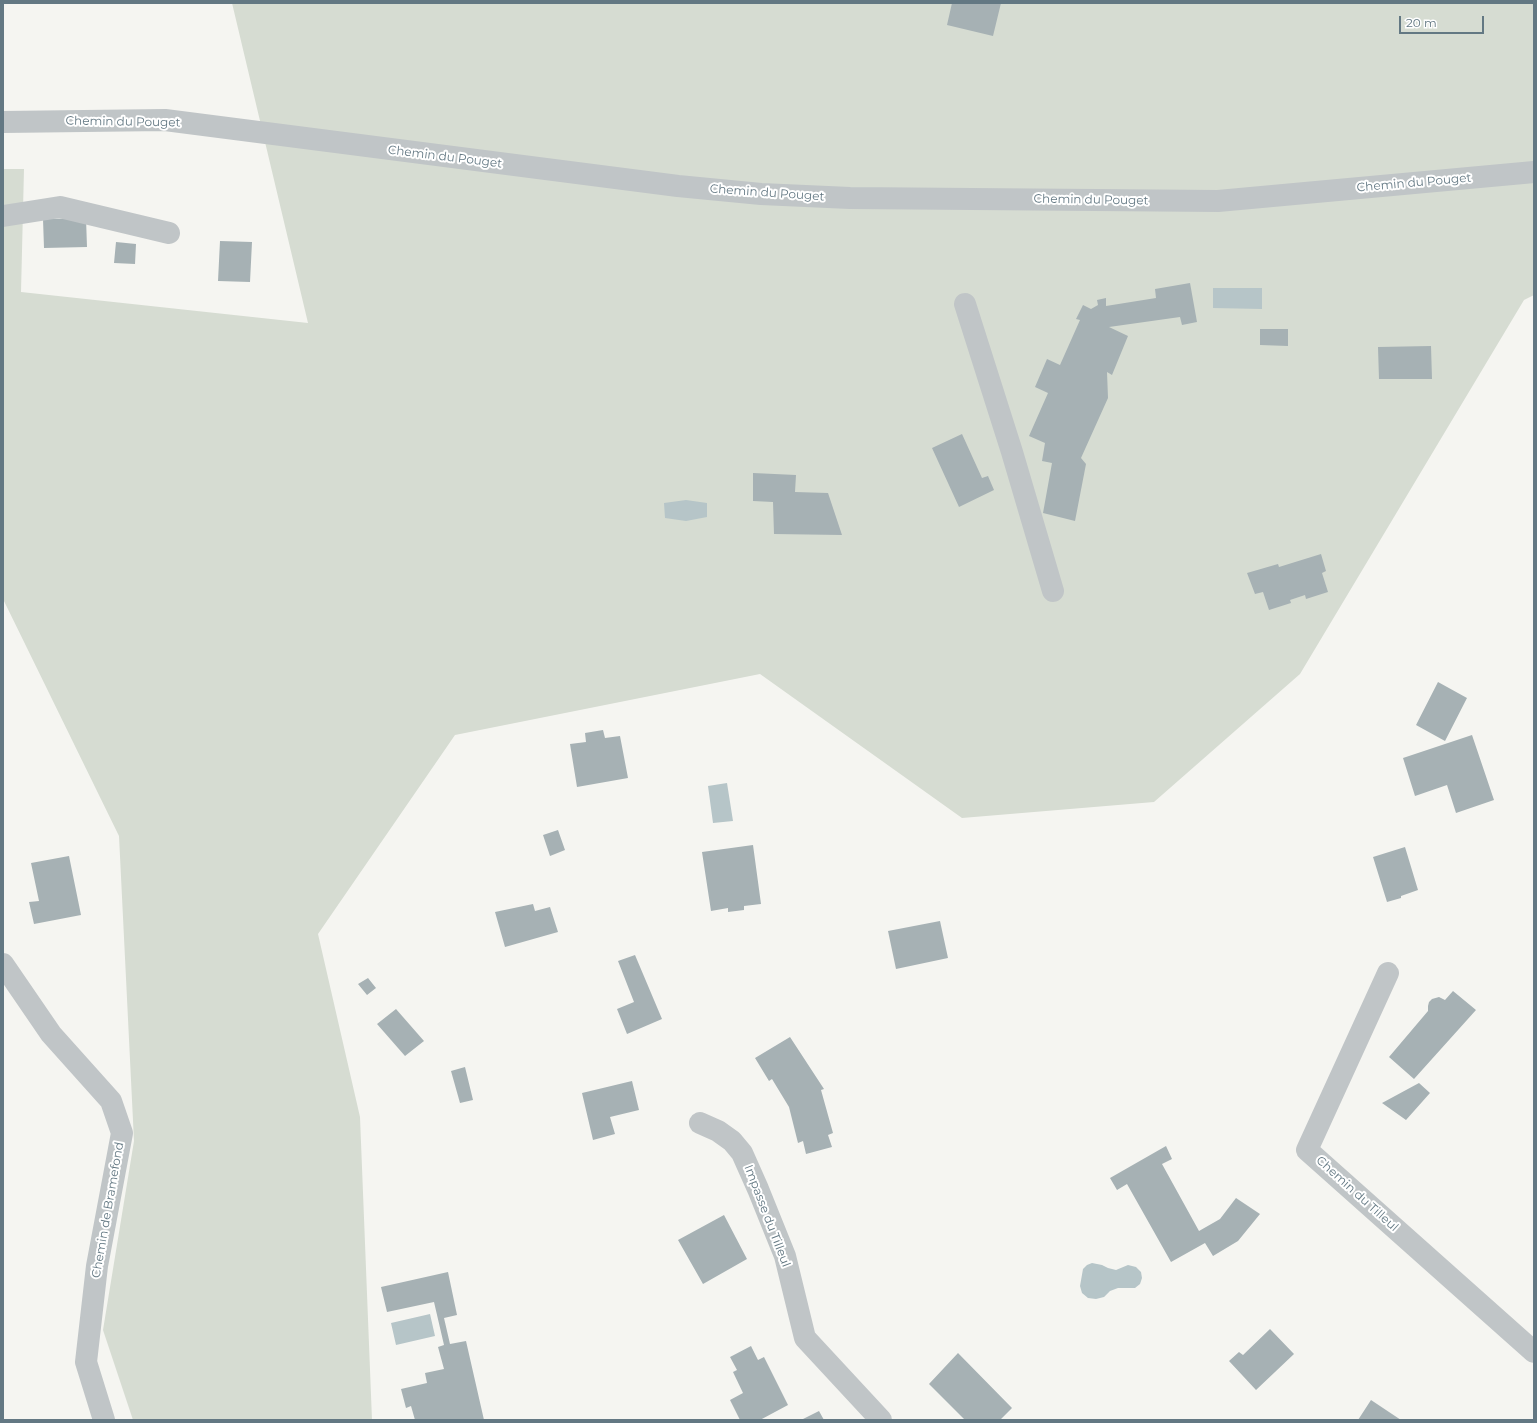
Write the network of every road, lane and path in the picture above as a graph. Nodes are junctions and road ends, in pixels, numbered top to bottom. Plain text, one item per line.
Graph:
1 (3, 122) edge
2 (1534, 172) edge
3 (3, 216) edge
4 (169, 233) dead end
5 (965, 304) dead end
6 (1053, 591) dead end
7 (3, 964) edge
8 (1388, 973) dead end
9 (700, 1123) dead end
10 (1534, 1352) edge
11 (104, 1420) edge
12 (881, 1420) edge

1 - 2 street, Chemin du Pouget
3 - 4 street
5 - 6 street
7 - 11 street, Chemin de Bramefond
8 - 10 street, Chemin du Tilleul
9 - 12 street, Impasse du Tilleul

